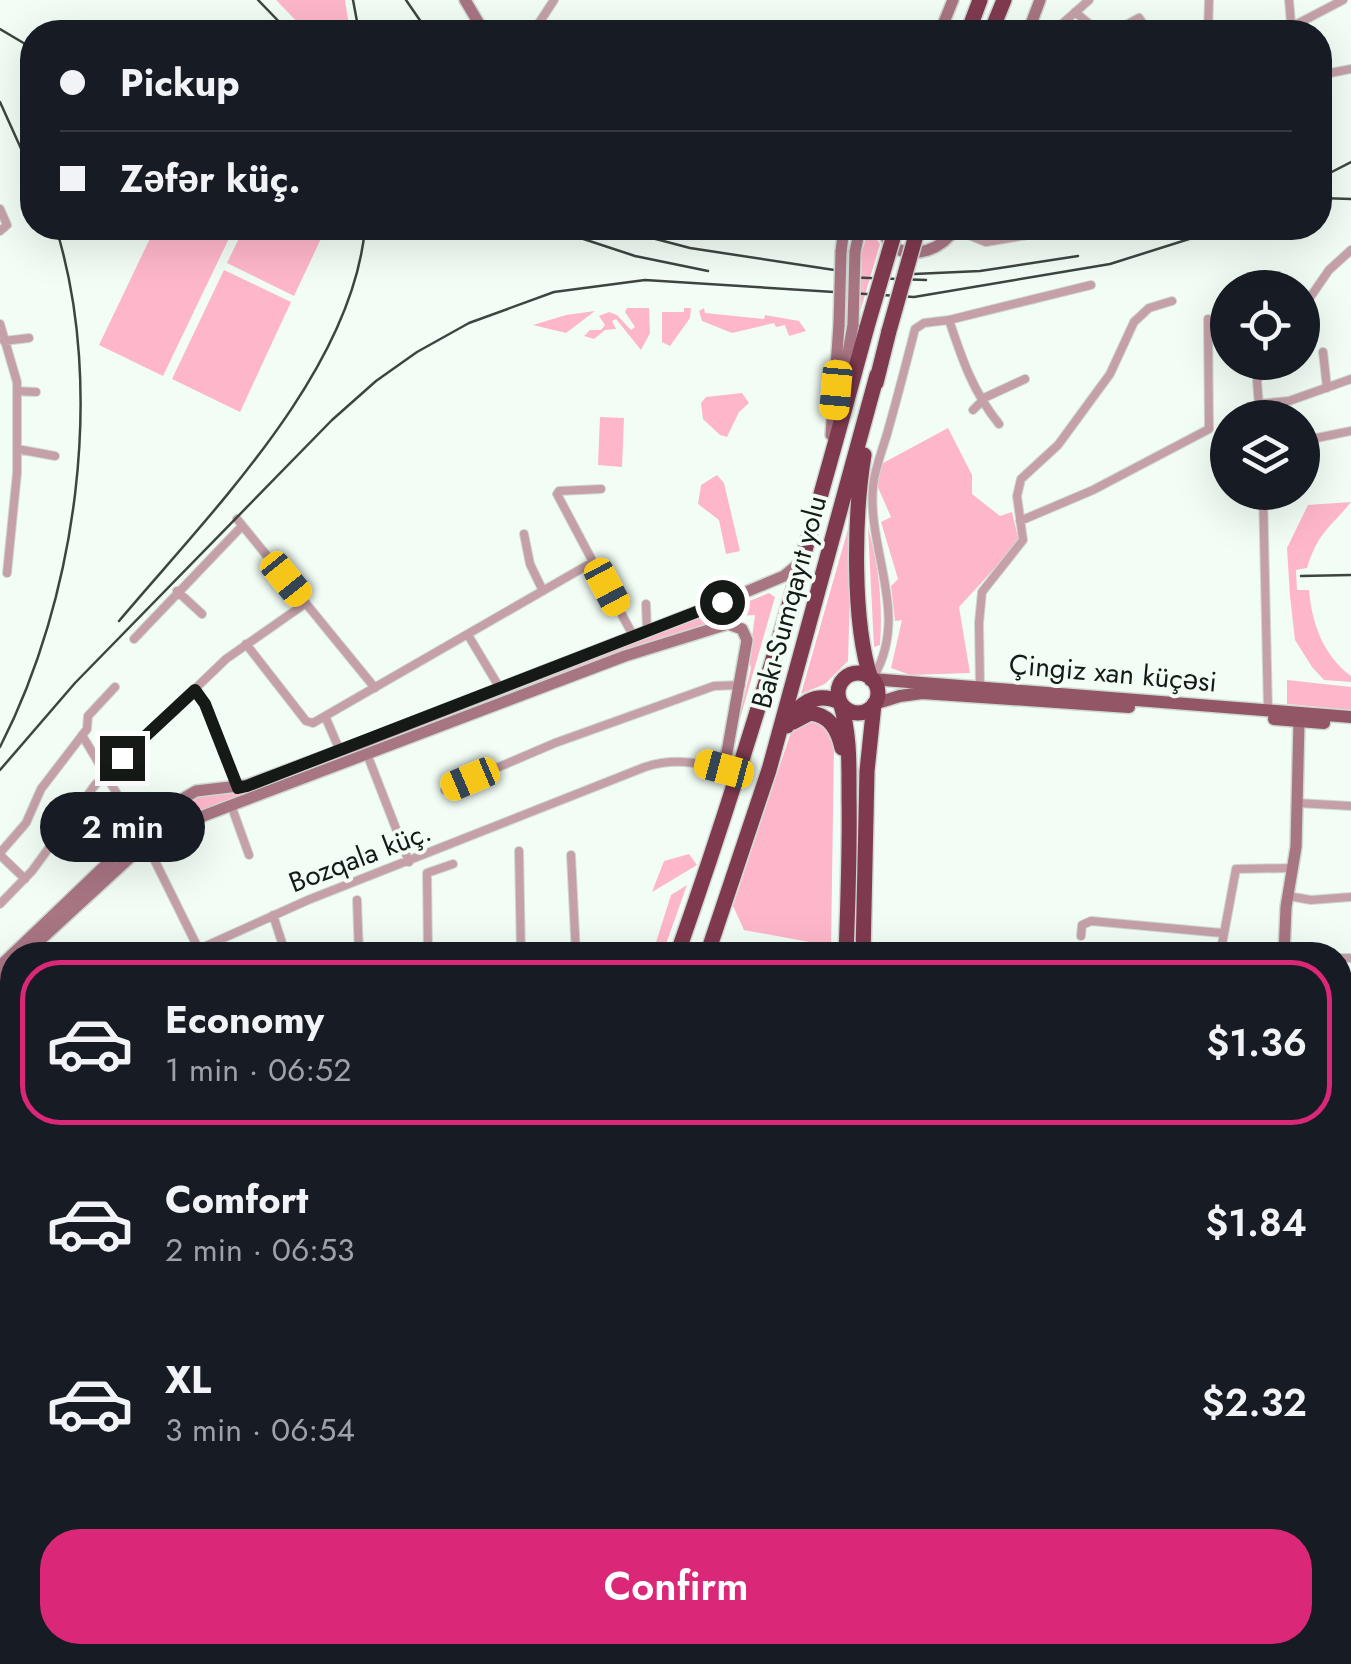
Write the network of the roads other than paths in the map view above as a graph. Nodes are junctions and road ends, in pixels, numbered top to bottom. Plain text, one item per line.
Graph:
1 (1089, 0) edge
2 (1343, 0) edge
3 (1075, 12) junction
4 (1066, 20) edge
5 (1085, 20) edge
6 (1306, 20) edge
7 (0, 209) edge
8 (0, 231) edge
9 (845, 240) edge
10 (851, 240) edge
11 (888, 240) edge
12 (891, 240) edge
13 (915, 240) edge
14 (947, 240) edge
15 (846, 249) junction
16 (1351, 250) edge
17 (1320, 284) edge
18 (1092, 285) dead end
19 (1172, 301) dead end
20 (1208, 319) dead end
21 (950, 320) junction
22 (0, 324) edge
23 (853, 326) junction
24 (29, 338) dead end
25 (4, 342) junction
26 (1323, 352) dead end
27 (877, 376) junction
28 (1025, 378) dead end
29 (1351, 379) edge
30 (1327, 388) junction
31 (17, 391) junction
32 (36, 392) dead end
33 (1292, 400) edge
34 (980, 401) junction
35 (973, 410) dead end
36 (999, 424) dead end
37 (1351, 431) edge
38 (1320, 437) edge
39 (17, 449) junction
40 (55, 456) dead end
41 (601, 489) dead end
42 (819, 504) junction
43 (1264, 510) edge
44 (1020, 521) junction
45 (524, 534) dead end
46 (804, 559) junction
47 (593, 562) junction
48 (7, 573) dead end
49 (177, 591) junction
50 (543, 592) junction
51 (722, 602) junction
52 (306, 603) junction
53 (646, 604) dead end
54 (202, 614) dead end
55 (728, 624) junction
56 (647, 632) junction
57 (468, 635) junction
58 (634, 637) junction
59 (134, 639) dead end
60 (246, 644) junction
61 (871, 680) junction
62 (741, 685) junction
63 (115, 687) dead end
64 (980, 687) junction
65 (375, 688) junction
66 (195, 690) junction
67 (501, 690) junction
68 (840, 702) junction
69 (874, 704) junction
70 (1268, 710) junction
71 (326, 716) junction
72 (1351, 717) edge
73 (1299, 722) junction
74 (1351, 725) edge
75 (786, 728) junction
76 (82, 735) junction
77 (340, 750) junction
78 (367, 754) junction
79 (769, 770) junction
80 (732, 772) junction
81 (106, 774) junction
82 (238, 788) junction
83 (445, 790) dead end
84 (1297, 803) junction
85 (231, 805) junction
86 (1351, 806) edge
87 (849, 817) junction
88 (144, 840) junction
89 (519, 851) dead end
90 (0, 854) edge
91 (571, 854) dead end
92 (249, 855) dead end
93 (409, 862) junction
94 (452, 864) dead end
95 (1294, 868) junction
96 (25, 879) junction
97 (1288, 896) junction
98 (1351, 897) edge
99 (357, 900) dead end
100 (0, 904) edge
101 (273, 916) junction
102 (1222, 933) junction
103 (1081, 936) dead end
104 (25, 942) edge
105 (37, 942) edge
106 (195, 942) edge
107 (212, 942) edge
108 (282, 942) edge
109 (359, 942) edge
110 (428, 942) edge
111 (520, 942) edge
112 (575, 942) edge
113 (681, 942) edge
114 (710, 942) edge
115 (846, 942) edge
116 (863, 942) edge
117 (1221, 942) edge
118 (1286, 942) edge

1 - 3 street
2 - 6 street
3 - 4 street
3 - 5 street
7 - 8 street
9 - 15 street
10 - 15 street
11 - 14 street
12 - 23 highway, Bakı-Sumqayıt yolu, bridge
13 - 27 highway, bridge
15 - 23 street, bridge
16 - 17 street
18 - 21 street
19 - 44 street
20 - 44 street
21 - 34 street
21 - 61 street
22 - 25 street
23 - 42 highway, Bakı-Sumqayıt yolu
23 - 42 street
24 - 25 street
25 - 31 street
26 - 30 street
27 - 61 highway
27 - 79 highway, Bakı-Sumqayıt yolu
28 - 34 street
29 - 30 street
30 - 33 street
31 - 32 street
31 - 39 street
34 - 35 street
34 - 36 street
37 - 38 street
39 - 40 street
39 - 48 street
41 - 47 street
42 - 46 highway, Bakı-Sumqayıt yolu
43 - 70 street
44 - 64 street
45 - 50 street
46 - 51 street
46 - 80 highway, Bakı-Sumqayıt yolu
47 - 50 street
47 - 58 street
49 - 52 street
49 - 54 street
49 - 59 street
50 - 57 street
51 - 55 street
51 - 56 street
52 - 60 street
52 - 65 street
53 - 56 street
55 - 62 street
55 - 78 street
56 - 58 street
57 - 65 street
57 - 67 street
58 - 67 street
60 - 66 street
60 - 71 street
61 - 64 main road, Çingiz xan küçəsi
61 - 68 highway
61 - 69 highway
62 - 80 street
62 - 83 street
63 - 76 street
64 - 70 main road, Çingiz xan küçəsi
65 - 71 street
66 - 81 street
66 - 82 street
67 - 77 street
68 - 69 highway
68 - 75 highway
68 - 87 highway
69 - 73 main road, Çingiz xan küçəsi
69 - 116 highway
70 - 72 main road, Çingiz xan küçəsi
71 - 77 street
73 - 74 main road, Çingiz xan küçəsi
73 - 84 street
75 - 79 highway
75 - 87 highway
76 - 81 street
76 - 90 street
77 - 82 street
78 - 85 street
78 - 93 street
79 - 114 highway, Bakı-Sumqayıt yolu
80 - 93 street, Bozqala küç.
80 - 113 highway, Bakı-Sumqayıt yolu
81 - 88 street
81 - 96 street
82 - 88 street
84 - 86 street
84 - 95 street
85 - 88 street
85 - 92 street
87 - 115 highway
88 - 104 street
88 - 105 street
88 - 106 street
89 - 111 street
90 - 96 street
91 - 112 street
93 - 101 street, Bozqala küç.
94 - 110 street
95 - 97 street
95 - 102 street
96 - 100 street
97 - 98 street
97 - 118 street
99 - 109 street
101 - 107 street, Bozqala küç.
101 - 108 street
102 - 103 street
102 - 117 street

